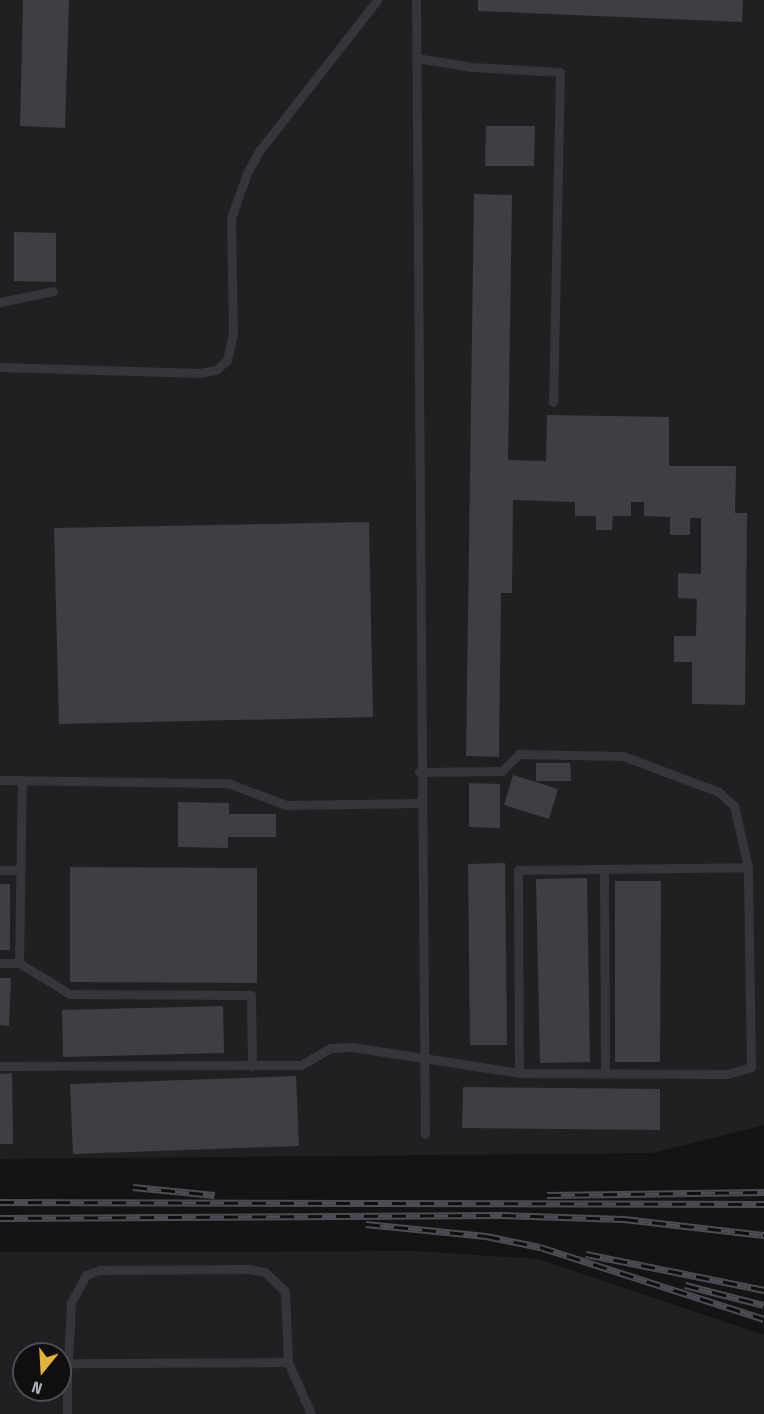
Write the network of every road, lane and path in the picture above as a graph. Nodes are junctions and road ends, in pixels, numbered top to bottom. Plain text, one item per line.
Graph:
1 (377, 0) edge
2 (416, 0) edge
3 (416, 58) junction
4 (53, 291) dead end
5 (0, 302) edge
6 (0, 367) edge
7 (553, 402) dead end
8 (419, 772) junction
9 (0, 780) edge
10 (22, 780) junction
11 (420, 803) junction
12 (748, 867) junction
13 (604, 869) junction
14 (0, 870) edge
15 (21, 870) junction
16 (0, 963) edge
17 (19, 963) junction
18 (422, 1059) junction
19 (252, 1065) junction
20 (0, 1066) edge
21 (519, 1073) junction
22 (605, 1074) junction
23 (425, 1134) dead end
24 (69, 1342) edge
25 (288, 1362) junction
26 (72, 1363) edge
27 (311, 1414) edge

1 - 6 lane
2 - 3 lane
3 - 7 lane
3 - 8 lane
4 - 5 lane
8 - 11 lane
8 - 12 lane
9 - 10 lane
10 - 11 lane
10 - 15 lane
11 - 18 lane
12 - 13 lane
12 - 22 lane
13 - 21 lane
13 - 22 lane
14 - 15 lane
15 - 17 lane
16 - 17 lane
17 - 19 lane
18 - 19 lane
18 - 21 lane
18 - 23 lane
19 - 20 lane
21 - 22 lane
24 - 25 lane
25 - 26 lane
25 - 27 lane

